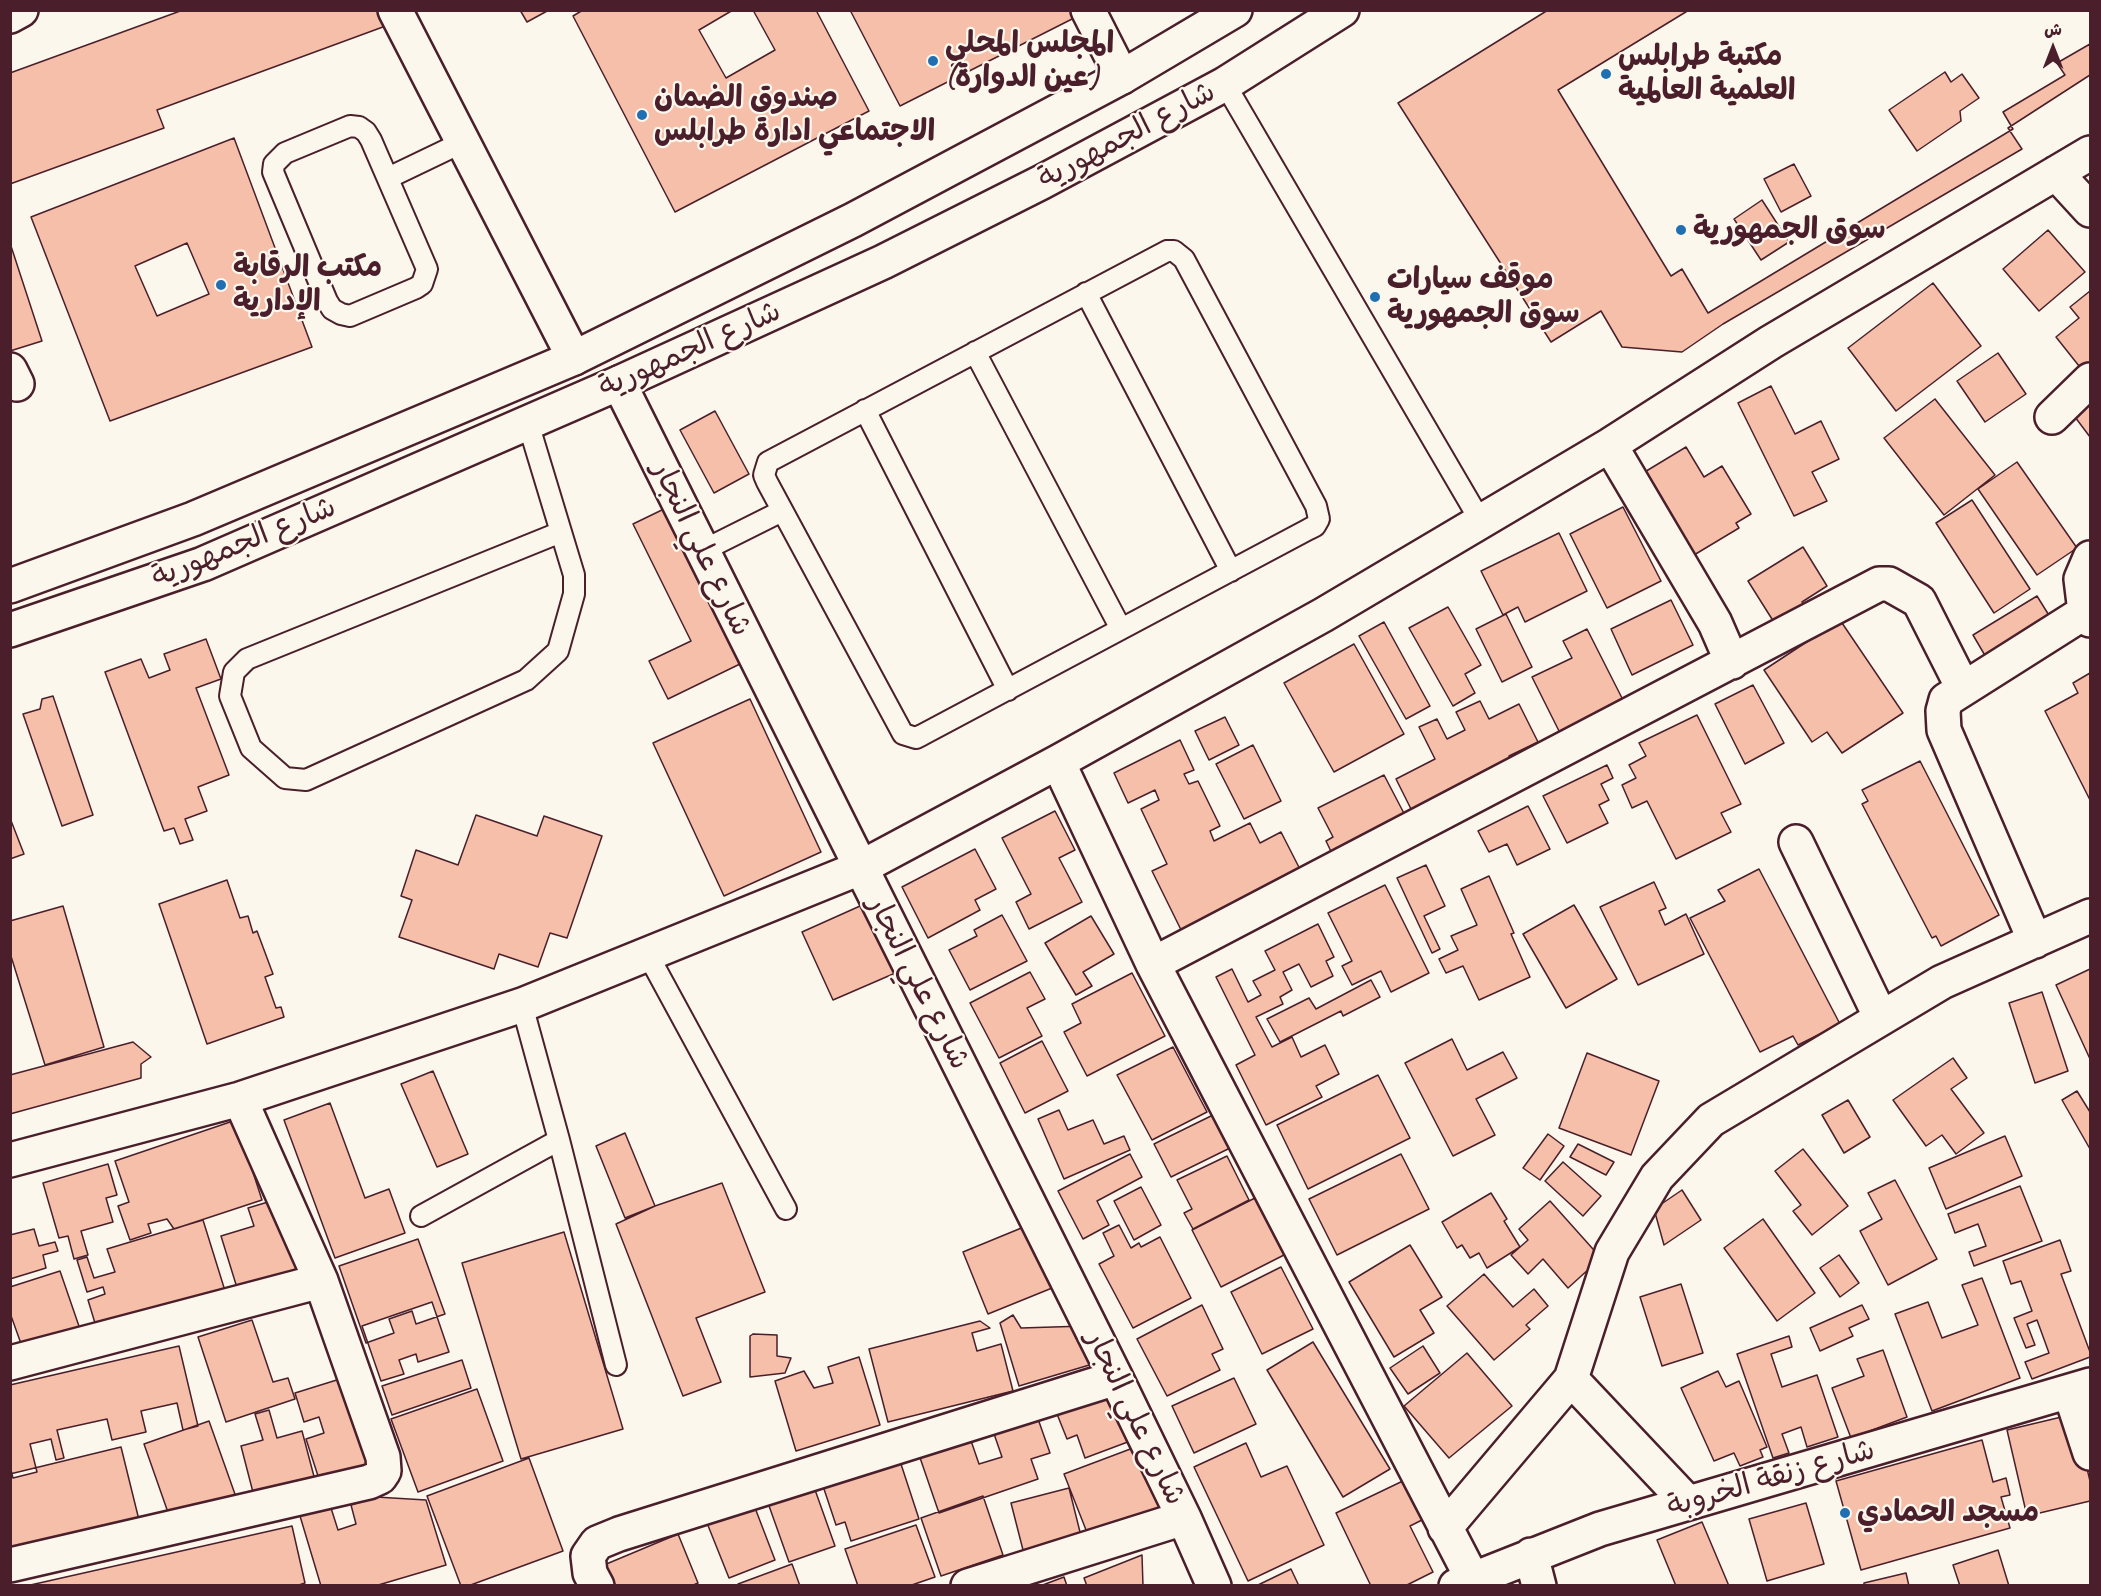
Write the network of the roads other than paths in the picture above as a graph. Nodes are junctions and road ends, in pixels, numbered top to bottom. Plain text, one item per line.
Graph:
1 (21, 10) edge
2 (395, 10) edge
3 (1088, 10) edge
4 (1236, 10) edge
5 (1342, 10) edge
6 (10, 16) edge
7 (1122, 77) junction
8 (1225, 84) junction
9 (463, 142) junction
10 (2091, 153) edge
11 (2056, 173) junction
12 (388, 178) junction
13 (2091, 210) edge
14 (1086, 292) junction
15 (975, 352) junction
16 (574, 357) junction
17 (2091, 380) edge
18 (619, 383) junction
19 (865, 410) junction
20 (2052, 417) dead end
21 (528, 423) junction
22 (1610, 445) junction
23 (782, 511) junction
24 (1481, 522) junction
25 (561, 532) junction
26 (702, 551) junction
27 (2091, 558) edge
28 (1231, 571) junction
29 (10, 586) edge
30 (2088, 616) edge
31 (1121, 629) junction
32 (10, 630) edge
33 (1732, 662) junction
34 (1964, 688) junction
35 (1008, 690) junction
36 (1058, 762) junction
37 (1796, 842) dead end
38 (860, 868) junction
39 (2091, 916) edge
40 (2035, 940) junction
41 (647, 953) junction
42 (1153, 964) junction
43 (522, 1005) junction
44 (1881, 1018) junction
45 (240, 1099) junction
46 (559, 1140) junction
47 (10, 1160) edge
48 (786, 1209) dead end
49 (421, 1216) dead end
50 (321, 1281) junction
51 (10, 1363) edge
52 (616, 1365) dead end
53 (1116, 1378) junction
54 (1571, 1379) junction
55 (2080, 1389) edge
56 (2091, 1454) edge
57 (1688, 1503) junction
58 (1184, 1518) junction
59 (1445, 1528) junction
60 (1531, 1555) junction
61 (10, 1565) edge
62 (1464, 1582) edge
63 (597, 1586) edge
64 (968, 1586) edge
65 (1214, 1586) edge
66 (1539, 1586) edge

1 - 6 street
2 - 9 street
3 - 7 street
4 - 7 street, شارع الجمهورية
5 - 8 street, شارع الجمهورية
7 - 16 street, شارع الجمهورية
8 - 18 street, شارع الجمهورية
8 - 24 lane
9 - 12 lane
9 - 16 street
10 - 11 street
11 - 13 street
11 - 22 street
12 - 12 lane
14 - 15 lane
14 - 28 lane
14 - 28 lane
15 - 19 lane
15 - 31 lane
16 - 29 street, شارع الجمهورية
17 - 20 street
18 - 21 street, شارع الجمهورية
18 - 26 street, شارع علي النجار
19 - 23 lane
19 - 35 lane
21 - 25 lane
21 - 32 street, شارع الجمهورية
22 - 24 street
22 - 33 street
23 - 26 lane
23 - 35 lane
24 - 36 street
25 - 25 lane
26 - 38 street, شارع علي النجار
27 - 30 street
28 - 31 lane
30 - 34 street
31 - 35 lane
33 - 34 street
33 - 42 street
34 - 40 street
36 - 38 street
36 - 42 street
37 - 44 street
38 - 41 street
38 - 53 street, شارع علي النجار
39 - 40 street
40 - 44 street
41 - 43 street
41 - 48 lane
42 - 59 street
43 - 45 street
43 - 46 lane
44 - 54 street
45 - 47 street
45 - 50 street
46 - 49 lane
46 - 52 lane
50 - 51 street
50 - 61 street
53 - 58 street, شارع علي النجار
53 - 63 street
54 - 57 street
54 - 59 street
55 - 56 street
55 - 57 street, شارع زنقة الخروبة
57 - 60 street, شارع زنقة الخروبة
58 - 64 street
58 - 65 street, شارع علي النجار
59 - 62 street
60 - 62 street, شارع زنقة الخروبة
60 - 66 street

